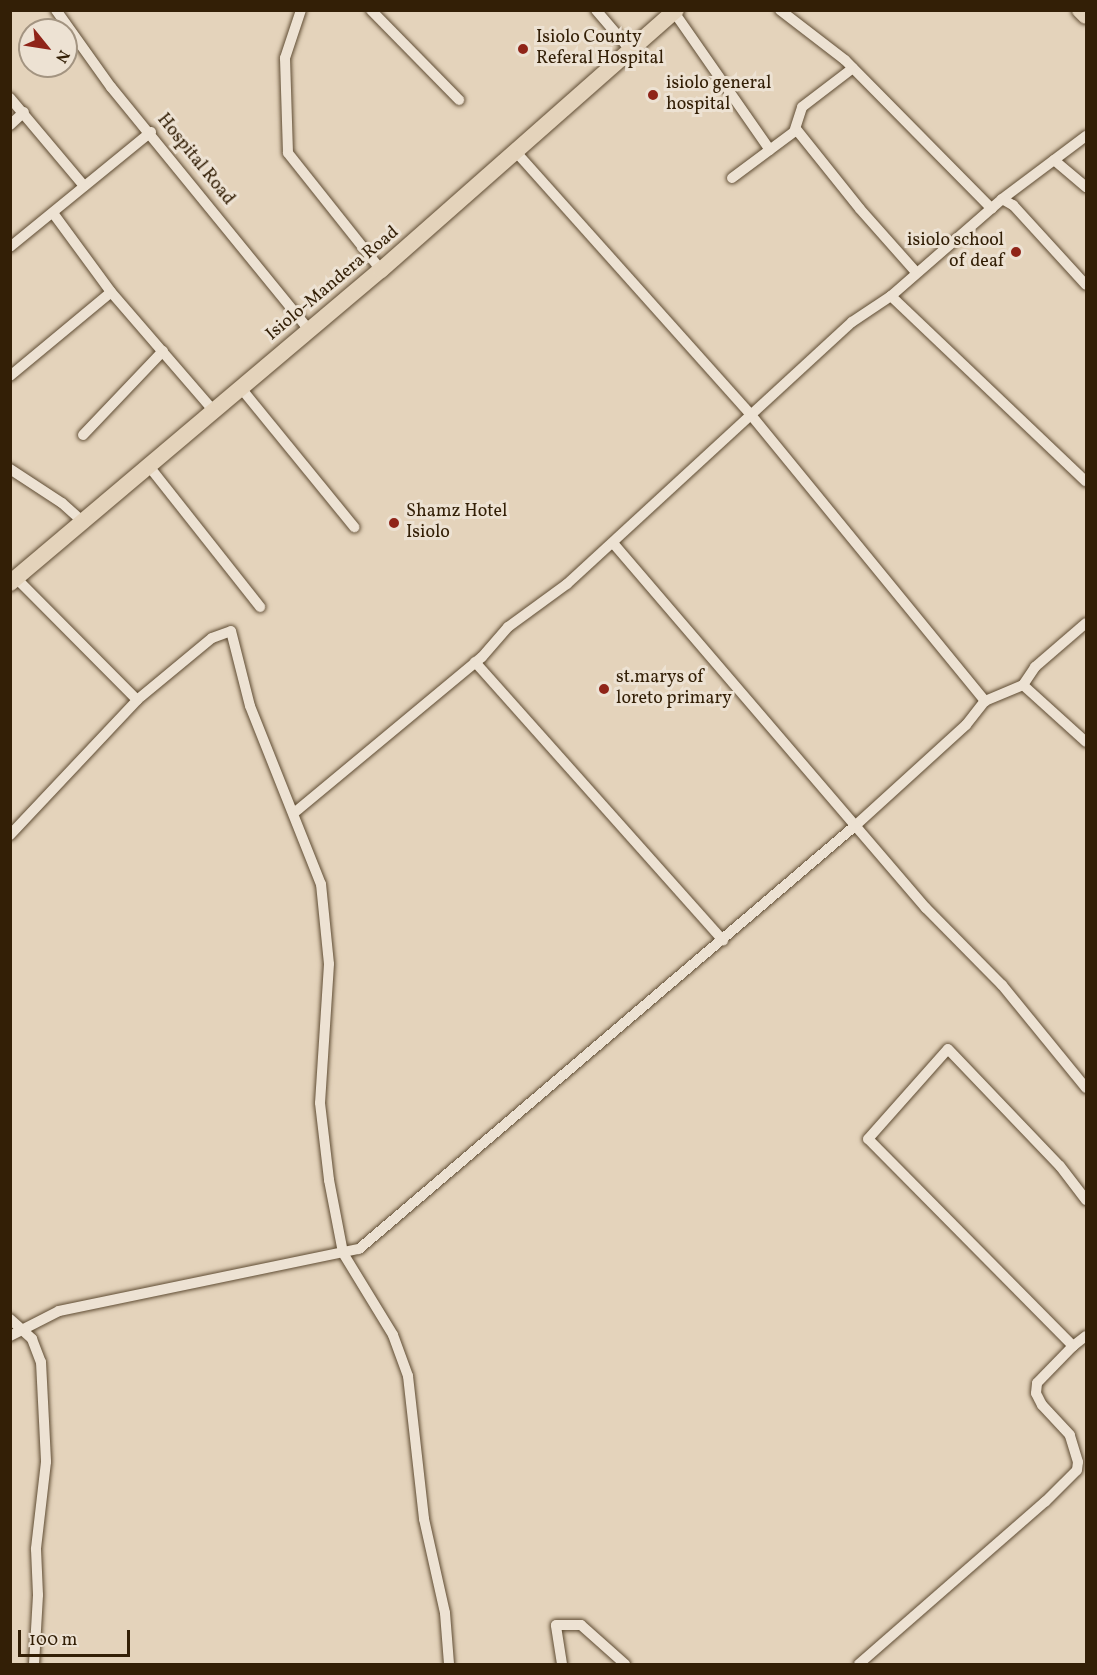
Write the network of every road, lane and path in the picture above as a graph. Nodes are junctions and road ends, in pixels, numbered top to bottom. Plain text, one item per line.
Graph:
1 (56, 10) edge
2 (301, 10) edge
3 (371, 10) edge
4 (596, 10) edge
5 (780, 10) edge
6 (1080, 10) edge
7 (675, 11) edge
8 (1086, 16) edge
9 (632, 52) junction
10 (853, 68) junction
11 (10, 98) edge
12 (459, 100) dead end
13 (24, 112) junction
14 (10, 125) edge
15 (796, 129) junction
16 (151, 132) junction
17 (1086, 136) edge
18 (770, 150) junction
19 (516, 152) junction
20 (1054, 160) junction
21 (732, 178) dead end
22 (84, 186) junction
23 (1086, 188) edge
24 (1002, 199) junction
25 (992, 209) junction
26 (52, 213) junction
27 (10, 247) edge
28 (381, 270) junction
29 (916, 272) junction
30 (1086, 285) edge
31 (111, 292) junction
32 (891, 296) junction
33 (309, 330) junction
34 (163, 351) junction
35 (10, 376) edge
36 (240, 387) junction
37 (213, 410) junction
38 (751, 415) junction
39 (83, 435) dead end
40 (148, 465) junction
41 (10, 470) edge
42 (1086, 482) edge
43 (82, 521) junction
44 (354, 527) dead end
45 (613, 543) junction
46 (13, 581) edge
47 (260, 606) dead end
48 (1086, 623) edge
49 (475, 662) junction
50 (1023, 685) junction
51 (137, 700) junction
52 (985, 701) junction
53 (1086, 742) edge
54 (294, 813) junction
55 (856, 825) junction
56 (10, 835) edge
57 (723, 940) junction
58 (1086, 1088) edge
59 (1086, 1200) edge
60 (343, 1253) junction
61 (10, 1319) edge
62 (22, 1330) junction
63 (10, 1336) edge
64 (1086, 1336) edge
65 (1073, 1346) junction
66 (34, 1665) edge
67 (449, 1665) edge
68 (562, 1665) edge
69 (625, 1665) edge
70 (860, 1665) edge

1 - 16 street, Hospital Road
2 - 28 street
3 - 12 street
4 - 9 street
5 - 10 street
6 - 8 highway
7 - 9 highway, Isiolo-Mandera Road
7 - 18 street
9 - 19 highway, Isiolo-Mandera Road
10 - 15 street
10 - 25 street
11 - 13 street
13 - 14 street
13 - 22 street
15 - 18 street
15 - 29 street
16 - 22 street
16 - 33 street, Hospital Road
17 - 20 street
18 - 21 street
19 - 28 highway, Isiolo-Mandera Road
19 - 38 street
20 - 23 street
20 - 24 street
22 - 26 street
24 - 25 street
24 - 30 street
25 - 29 street
26 - 27 street
26 - 31 street
28 - 33 highway, Isiolo-Mandera Road
29 - 32 street
31 - 34 street
31 - 35 street
32 - 38 street
32 - 42 street
33 - 36 highway, Isiolo-Mandera Road
34 - 37 street
34 - 39 street
36 - 37 highway, Isiolo-Mandera Road
36 - 44 street
37 - 40 highway, Isiolo-Mandera Road
38 - 45 street
38 - 52 street
40 - 43 highway, Isiolo-Mandera Road
40 - 47 street
41 - 43 street
43 - 46 highway, Isiolo-Mandera Road
45 - 49 street
45 - 55 street
46 - 51 street
48 - 50 street
49 - 54 street
49 - 57 street
50 - 52 street
50 - 53 street
51 - 54 street
51 - 56 street
52 - 55 street
54 - 60 street
55 - 57 street
55 - 58 street
57 - 60 street
59 - 65 street
60 - 62 street
60 - 67 street
61 - 62 street
62 - 63 street
62 - 66 street
64 - 65 street
65 - 70 street
68 - 69 street

